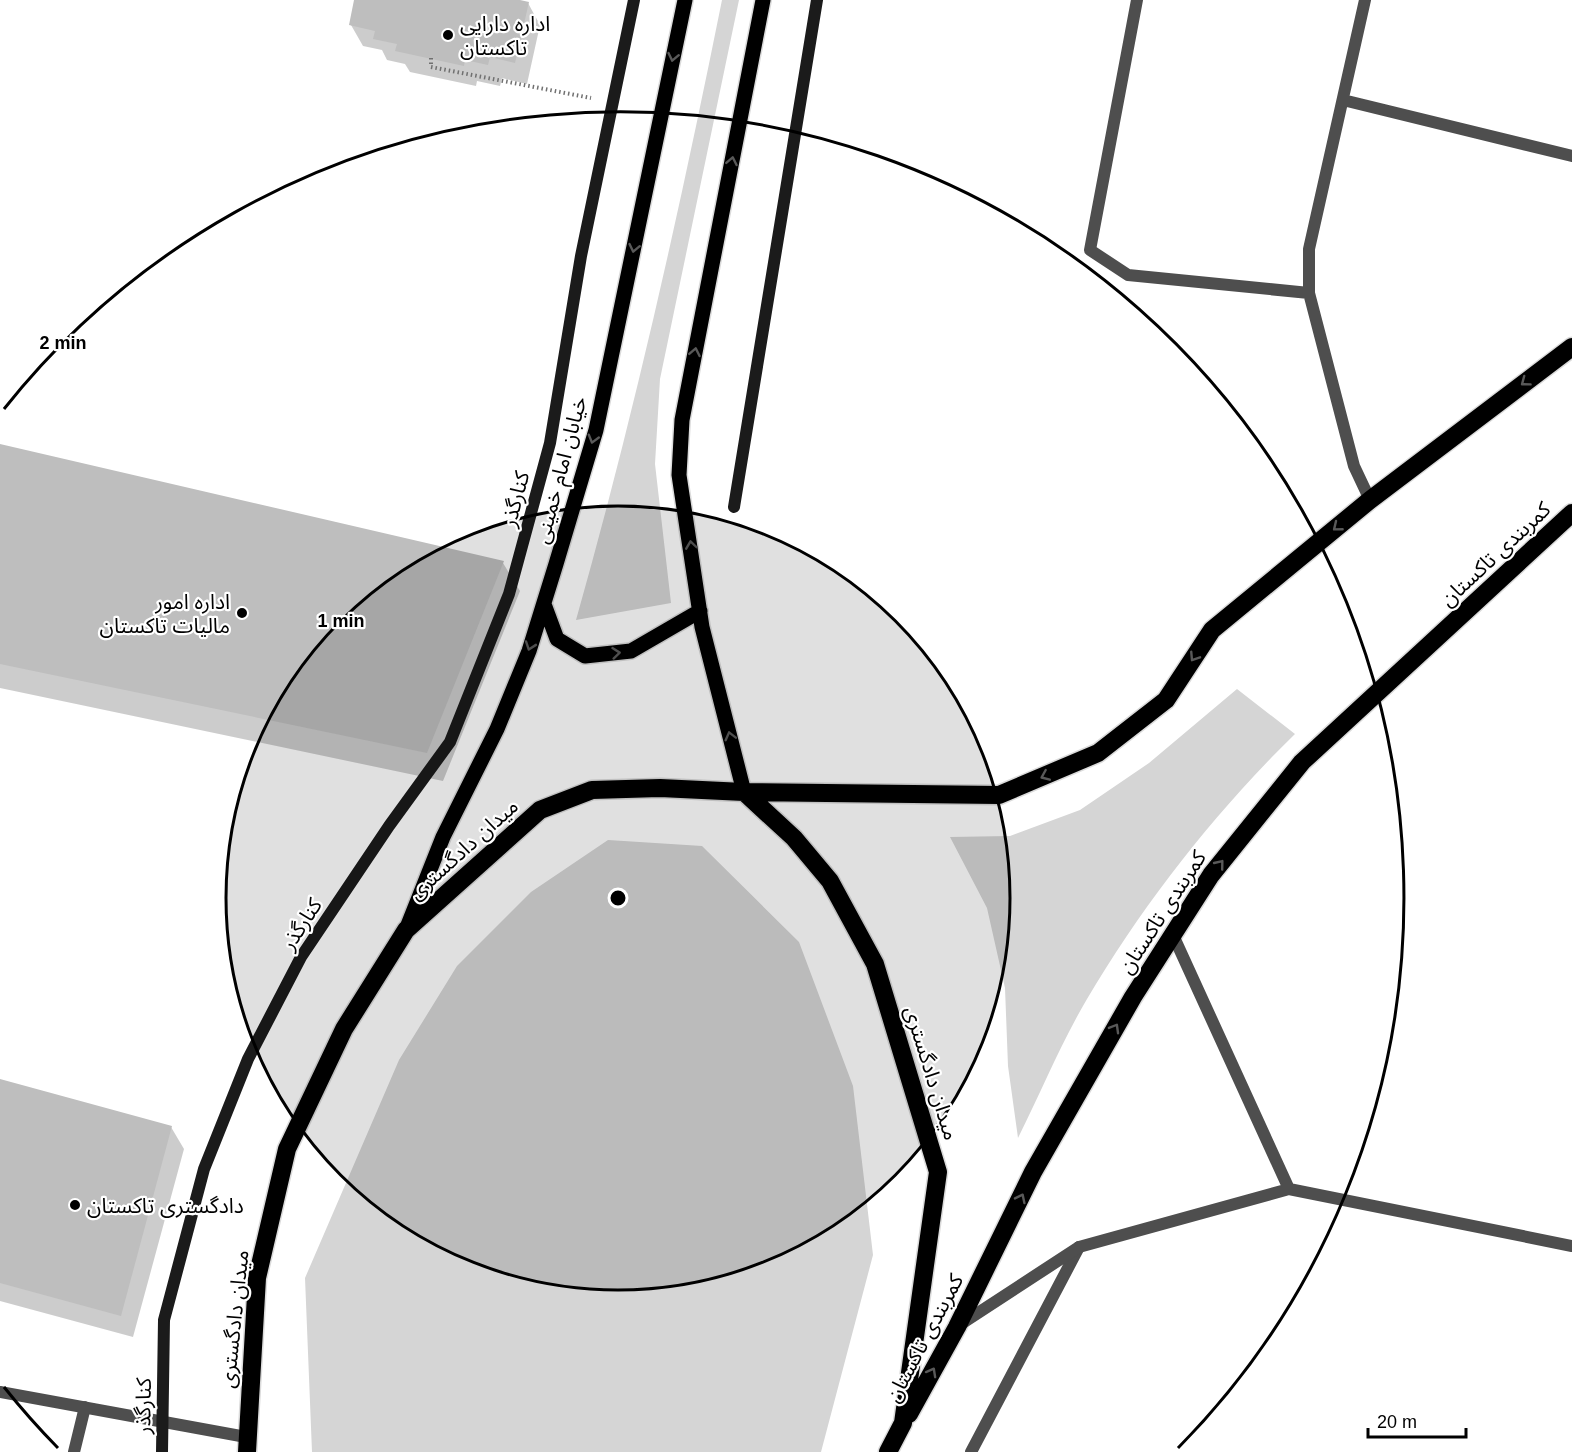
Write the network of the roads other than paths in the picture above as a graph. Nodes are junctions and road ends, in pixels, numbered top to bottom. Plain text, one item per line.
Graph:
1 (634, 0) edge
2 (685, 0) edge
3 (763, 0) edge
4 (817, 0) edge
5 (1137, 0) edge
6 (1365, 0) edge
7 (1343, 100) junction
8 (1572, 156) edge
9 (1309, 293) junction
10 (1572, 347) edge
11 (1370, 500) junction
12 (734, 507) dead end
13 (1572, 513) edge
14 (544, 604) junction
15 (700, 611) junction
16 (744, 792) junction
17 (406, 930) junction
18 (1173, 935) junction
19 (1289, 1189) junction
20 (1572, 1246) edge
21 (1080, 1247) junction
22 (957, 1327) junction
23 (0, 1392) edge
24 (85, 1407) junction
25 (162, 1423) junction
26 (903, 1423) junction
27 (246, 1445) edge
28 (74, 1452) edge
29 (162, 1452) edge
30 (888, 1452) edge
31 (971, 1452) edge

1 - 25 street, کنارگذر
2 -> 14 main road, خیابان امام خمینی
15 -> 3 main road
4 - 12 street
5 - 9 street
6 - 7 street
7 - 8 street
7 - 9 street
9 - 11 street
10 -> 11 highway
11 -> 16 highway
18 -> 13 highway, کمربندی تاکستان
14 -> 15 main road
14 -> 17 main road, خیابان امام خمینی
16 -> 15 main road
16 - 17 highway, میدان دادگستری
16 - 26 highway, میدان دادگستری
17 - 27 highway, میدان دادگستری
18 - 19 street
22 -> 18 highway, کمربندی تاکستان
19 - 20 street
19 - 21 street
21 - 22 street
21 - 31 street
26 -> 22 highway, کمربندی تاکستان
23 - 24 street
24 - 25 street
24 - 28 street
25 - 27 street
25 - 29 street, کنارگذر
26 - 30 highway, میدان دادگستری

